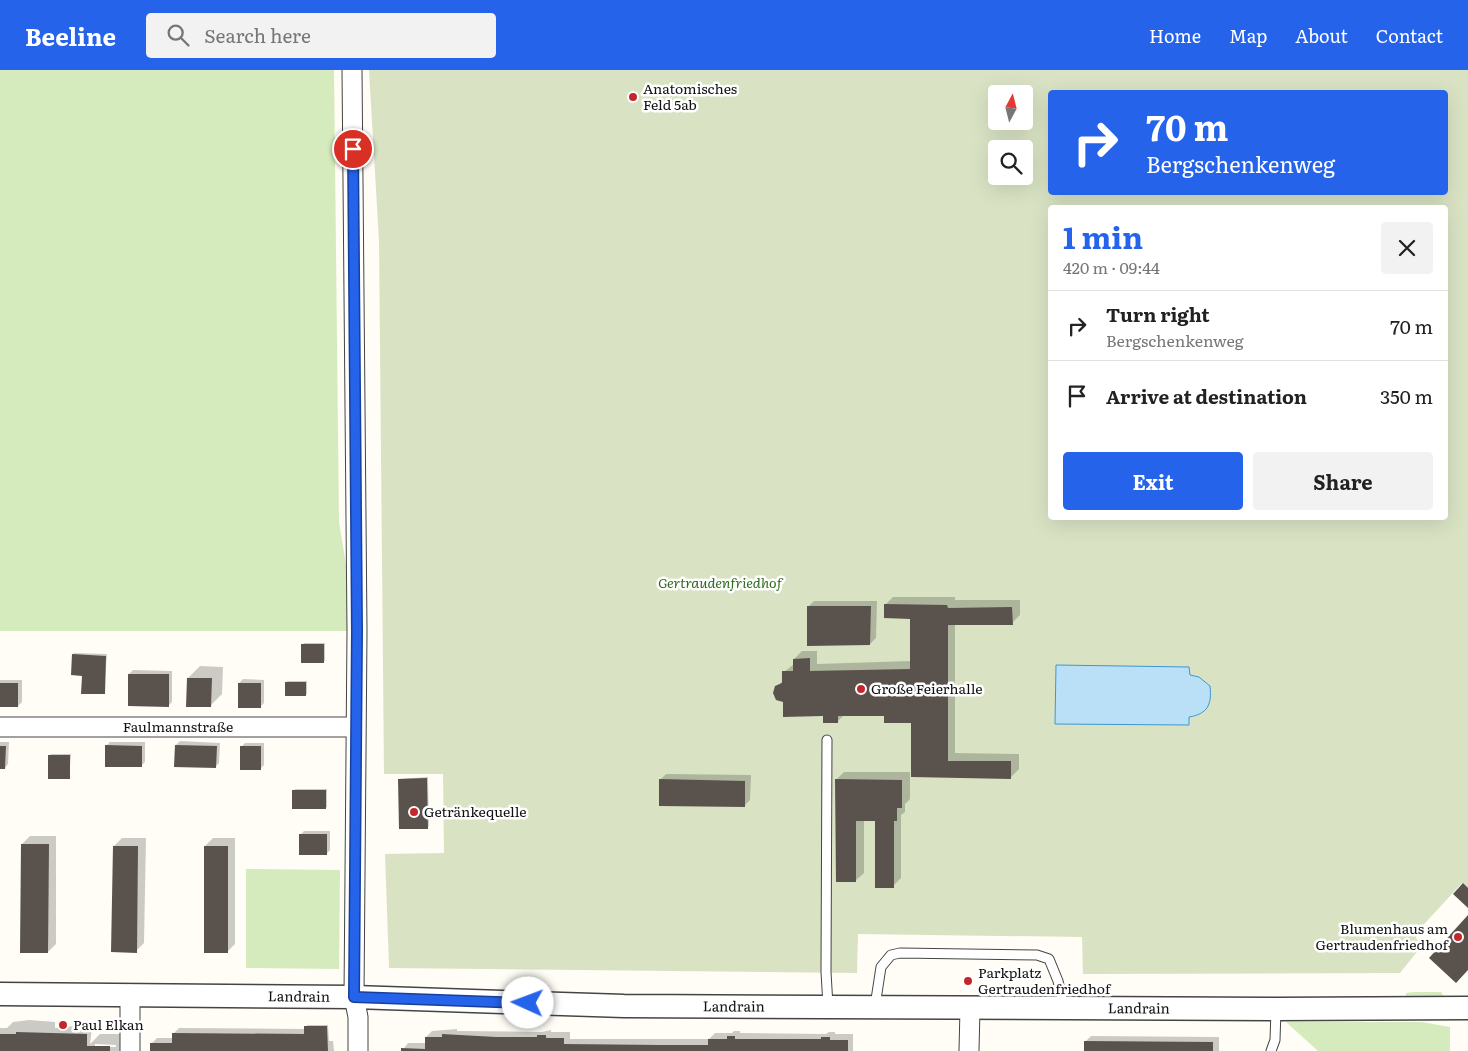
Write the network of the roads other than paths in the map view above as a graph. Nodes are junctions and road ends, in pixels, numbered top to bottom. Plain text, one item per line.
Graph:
1 (352, 70) edge
2 (0, 727) edge
3 (355, 727) junction
4 (827, 740) dead end
5 (0, 994) edge
6 (130, 994) junction
7 (354, 997) junction
8 (828, 1006) junction
9 (875, 1006) junction
10 (970, 1008) junction
11 (1064, 1008) junction
12 (1468, 1008) edge
13 (1276, 1009) junction
14 (130, 1051) edge
15 (358, 1051) edge
16 (970, 1051) edge
17 (1271, 1051) edge

1 - 3 street
2 - 3 street, Faulmannstraße
3 - 7 street
4 - 8 lane
5 - 6 street, Landrain
6 - 7 street, Landrain
6 - 14 street
7 - 8 street, Landrain
7 - 15 street
8 - 9 street, Landrain
9 - 10 street, Landrain
9 - 11 lane
10 - 11 street, Landrain
10 - 16 street
11 - 13 street, Landrain
12 - 13 street, Landrain
13 - 17 lane

